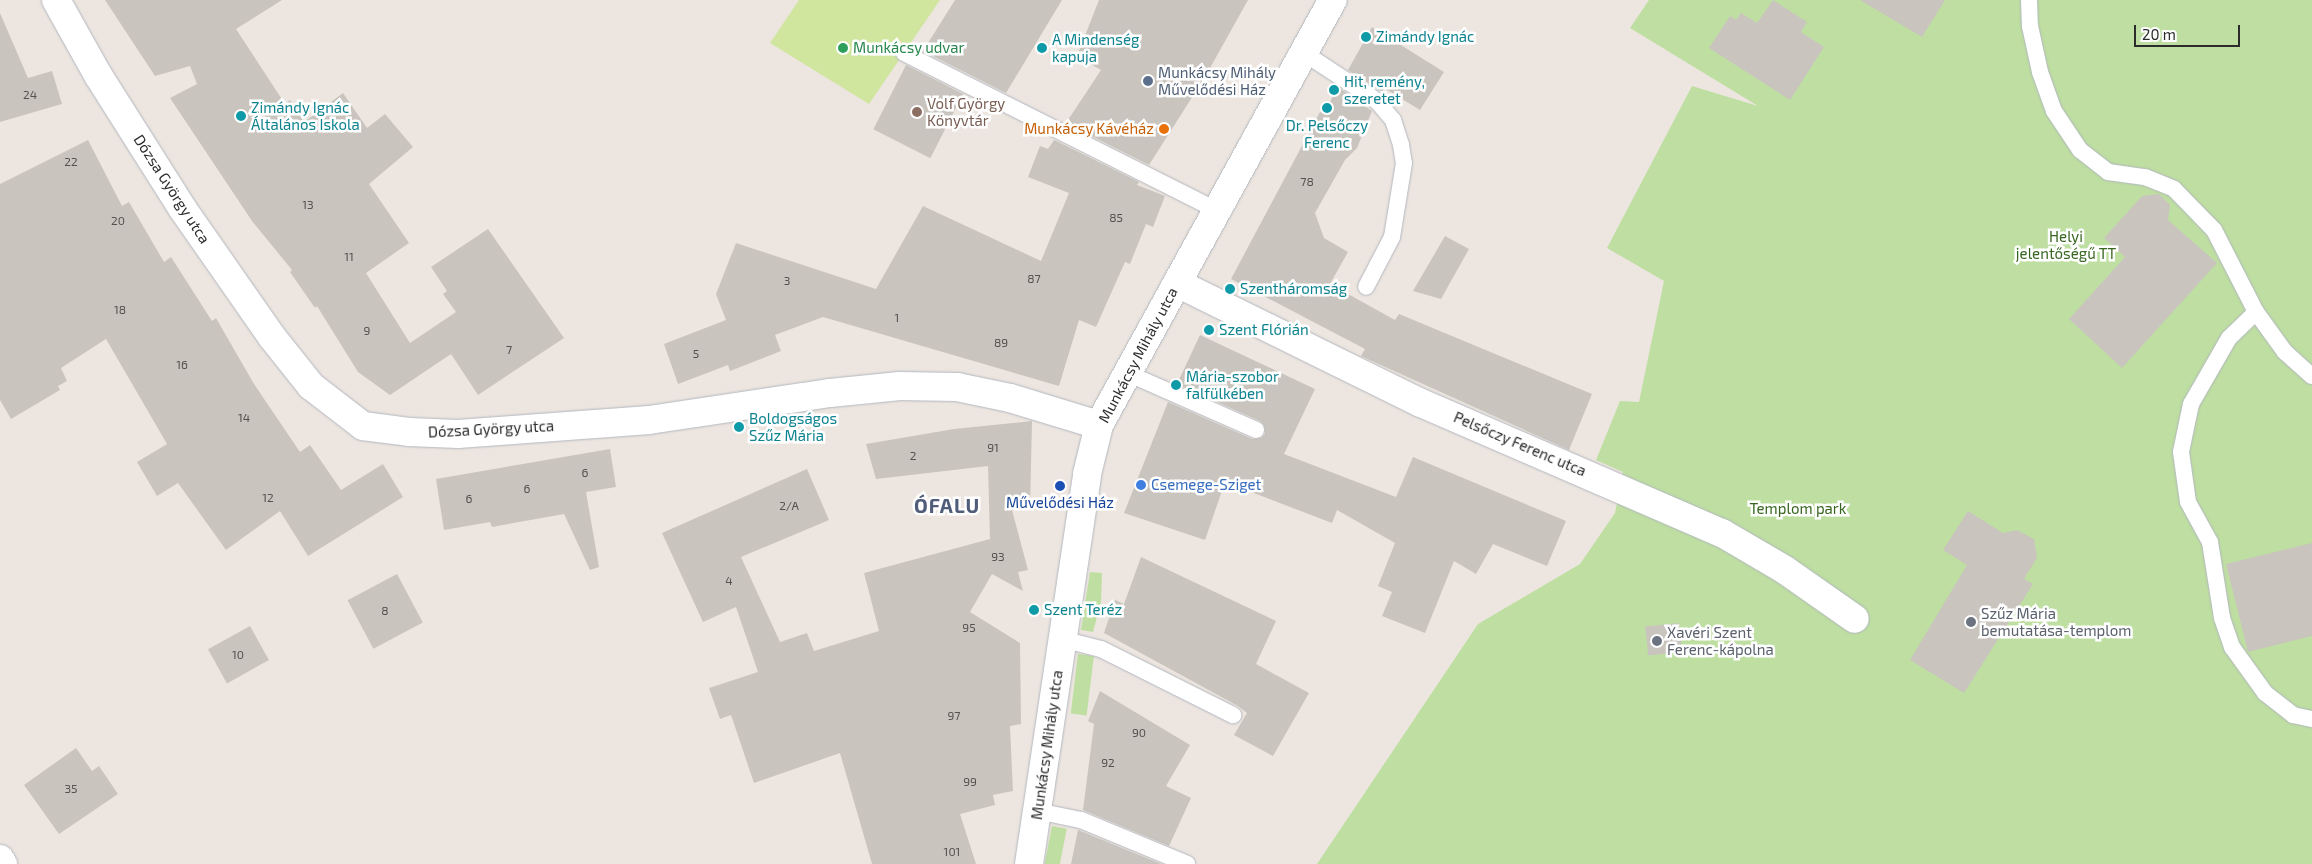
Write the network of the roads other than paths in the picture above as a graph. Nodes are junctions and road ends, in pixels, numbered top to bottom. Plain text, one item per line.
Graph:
1 (56, 0) edge
2 (1333, 0) edge
3 (2029, 0) edge
4 (904, 53) dead end
5 (1304, 53) junction
6 (1216, 210) junction
7 (1177, 283) junction
8 (1366, 287) dead end
9 (2256, 312) junction
10 (1127, 373) junction
11 (2312, 376) edge
12 (1099, 425) junction
13 (1256, 430) dead end
14 (1855, 619) dead end
15 (1062, 639) junction
16 (1233, 715) dead end
17 (2312, 718) edge
18 (1037, 811) junction
19 (0, 859) edge
20 (3, 864) edge
21 (1029, 864) edge
22 (1187, 864) edge

1 - 12 street, Dózsa György utca
2 - 5 street, Munkácsy Mihály utca
3 - 9 lane
4 - 6 lane
5 - 6 street, Munkácsy Mihály utca
5 - 8 lane
6 - 7 street, Munkácsy Mihály utca
7 - 10 street, Munkácsy Mihály utca
7 - 14 street, Pelsőczy Ferenc utca
9 - 11 lane
9 - 17 lane
10 - 12 street, Munkácsy Mihály utca
10 - 13 lane
12 - 15 street, Munkácsy Mihály utca
15 - 16 lane
15 - 18 street, Munkácsy Mihály utca
18 - 21 street, Munkácsy Mihály utca
18 - 22 lane
19 - 20 street

